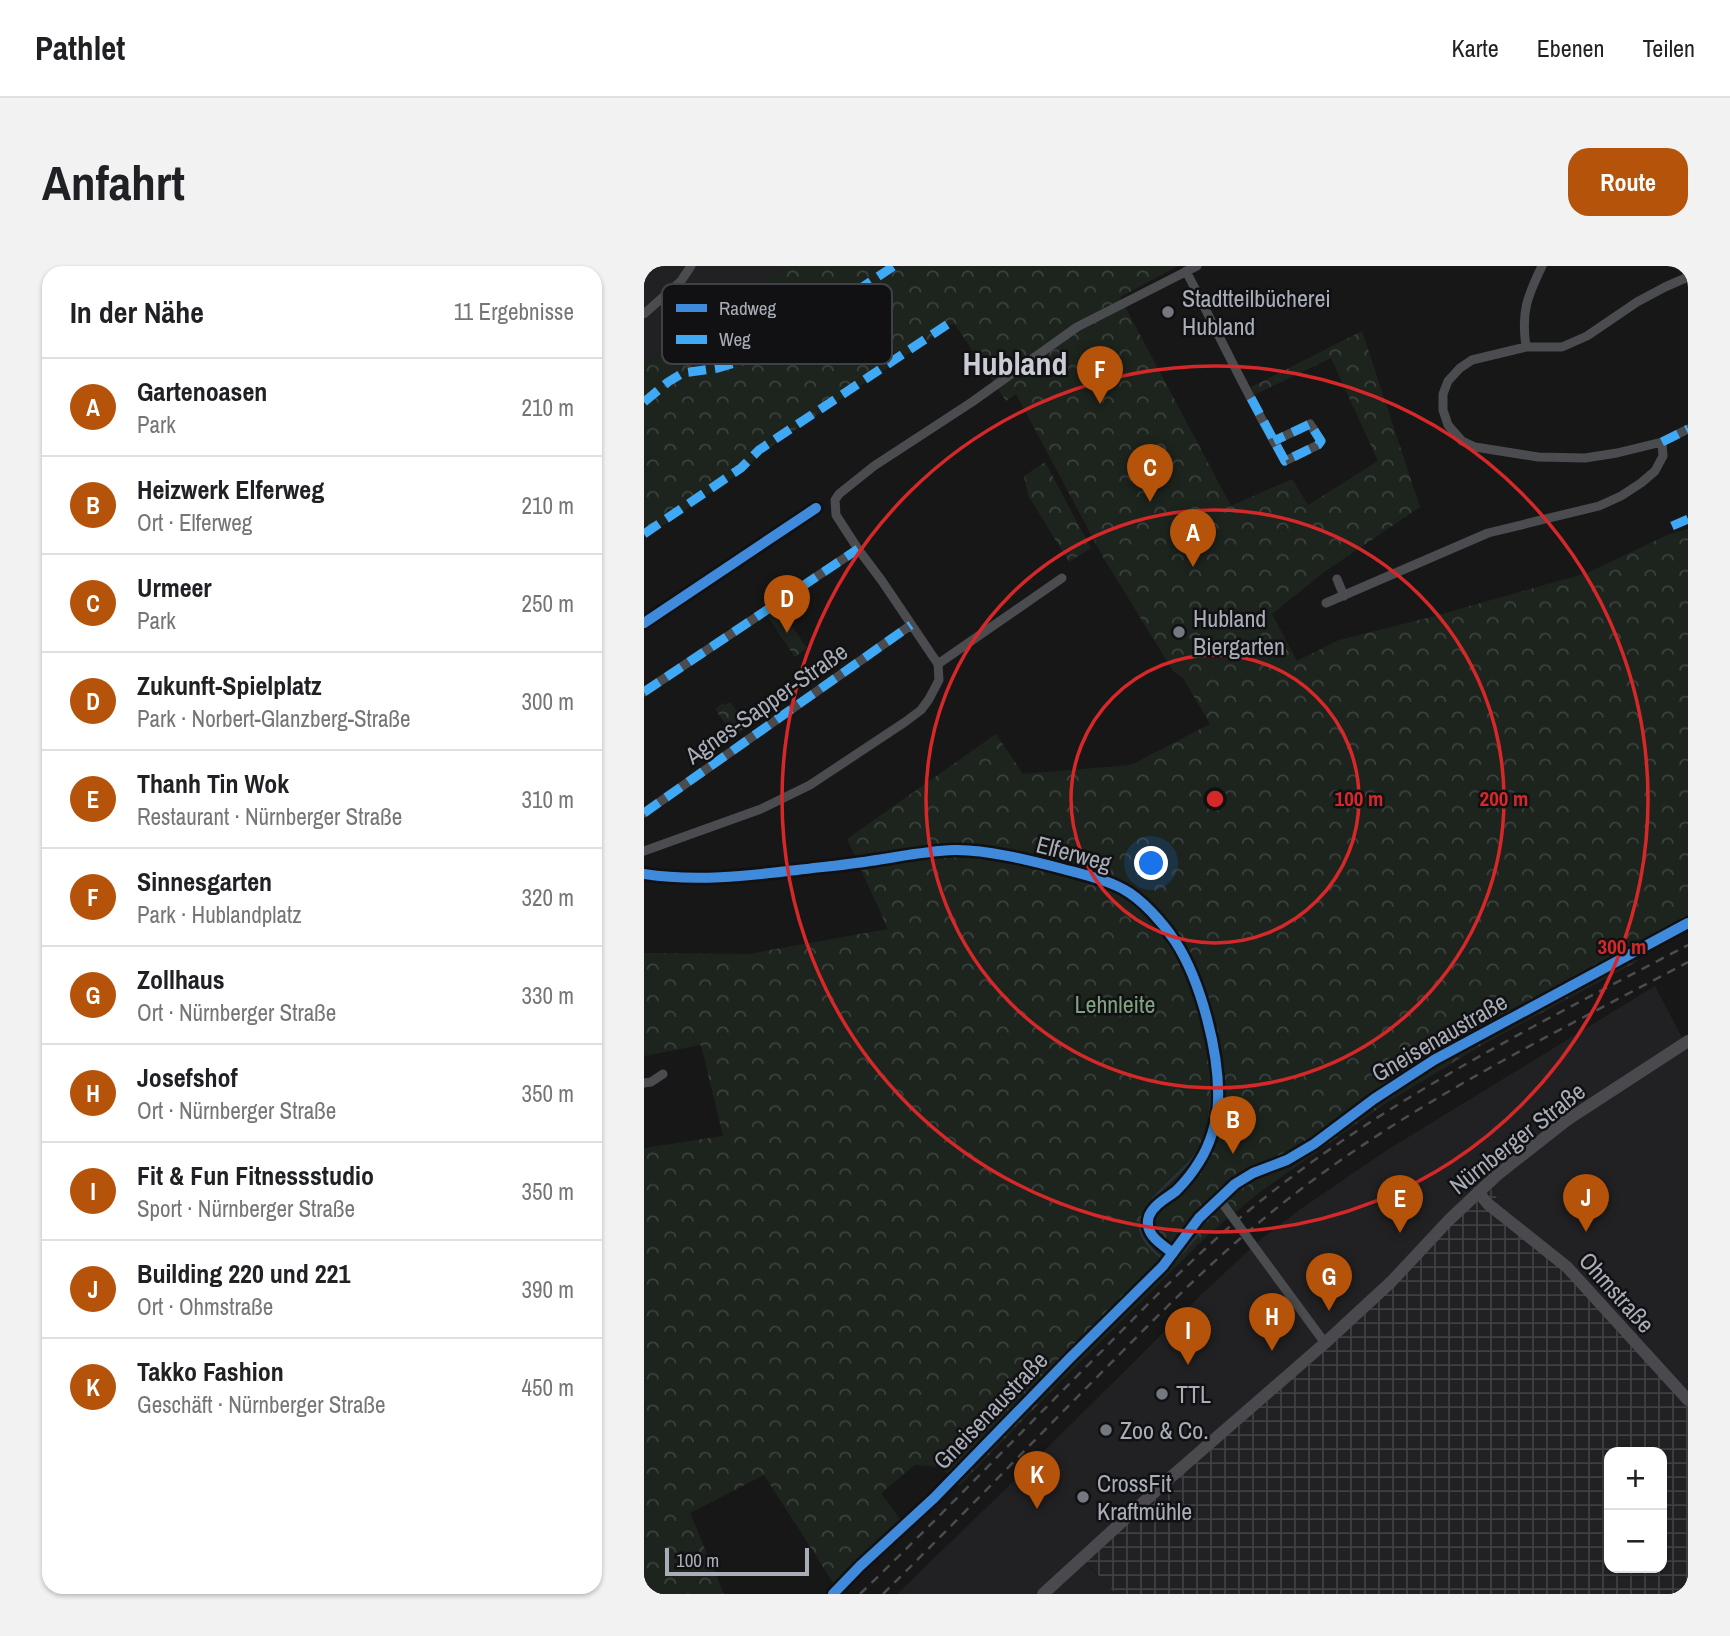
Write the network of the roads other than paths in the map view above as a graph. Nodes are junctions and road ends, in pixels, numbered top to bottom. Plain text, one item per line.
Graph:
1 (691, 266) edge
2 (1197, 266) edge
3 (1542, 266) edge
4 (1186, 271) junction
5 (1688, 277) edge
6 (678, 284) edge
7 (662, 298) edge
8 (644, 314) edge
9 (1526, 346) junction
10 (1688, 429) edge
11 (1274, 441) junction
12 (1662, 442) junction
13 (858, 549) junction
14 (1062, 578) dead end
15 (1337, 579) dead end
16 (1344, 596) junction
17 (1326, 603) dead end
18 (911, 625) junction
19 (938, 664) junction
20 (644, 692) edge
21 (644, 813) edge
22 (644, 851) edge
23 (644, 874) edge
24 (1688, 923) edge
25 (1688, 1041) edge
26 (663, 1074) dead end
27 (644, 1083) edge
28 (1478, 1192) junction
29 (1220, 1200) junction
30 (1173, 1253) junction
31 (1325, 1343) junction
32 (1688, 1399) edge
33 (833, 1594) edge
34 (1044, 1594) edge

1 - 6 street
2 - 4 street
3 - 9 street
4 - 11 street
4 - 13 street
5 - 9 street
7 - 8 street
9 - 12 street
10 - 12 street
11 - 11 street
12 - 16 street
13 - 18 street
13 - 20 street
14 - 19 street
15 - 16 street
16 - 17 street
18 - 19 street
18 - 21 street, Agnes-Sapper-Straße
19 - 22 street
23 - 30 street, Elferweg
24 - 29 street, Gneisenaustraße
25 - 28 street, Nürnberger Straße
26 - 27 street
28 - 31 street, Nürnberger Straße
28 - 32 street, Ohmstraße
29 - 30 street
29 - 31 street
30 - 33 street, Gneisenaustraße
31 - 34 street, Nürnberger Straße

